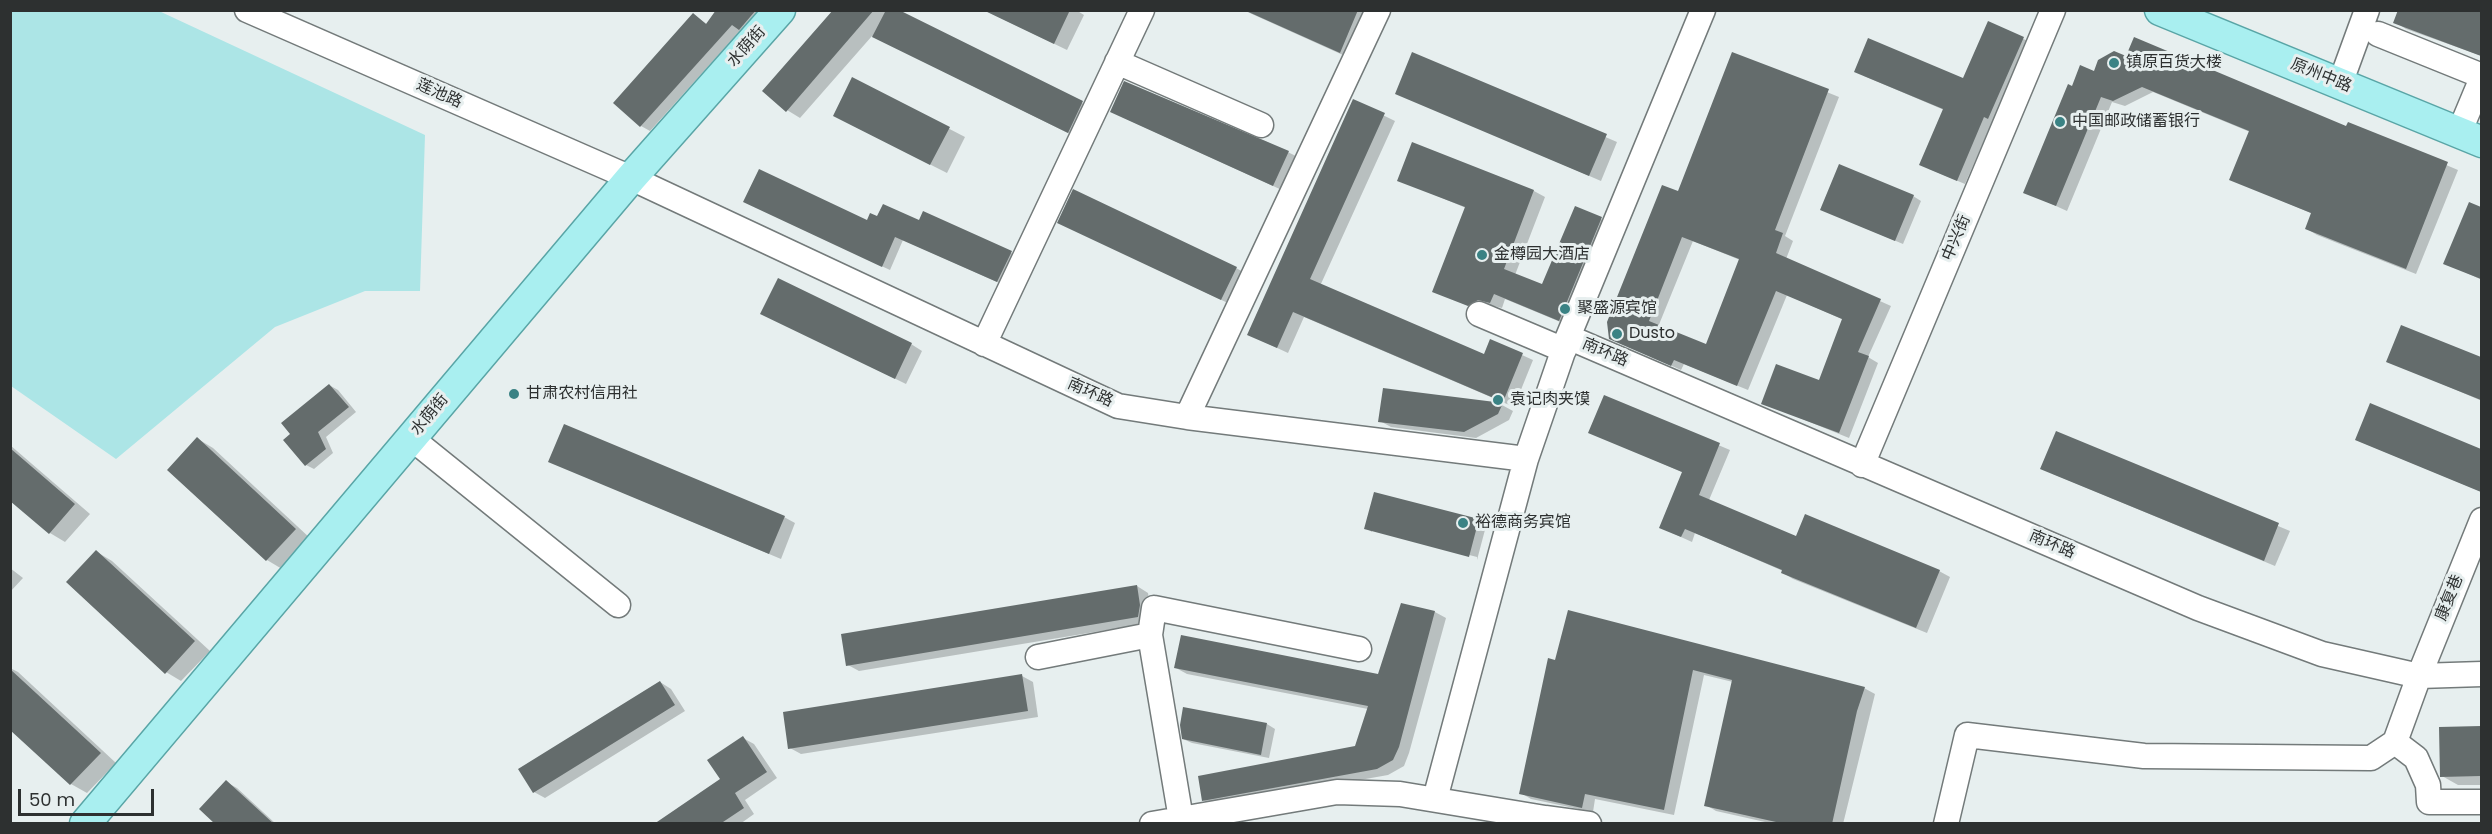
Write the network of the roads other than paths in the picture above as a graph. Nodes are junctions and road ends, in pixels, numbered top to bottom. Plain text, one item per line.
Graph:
1 (247, 10) edge
2 (780, 10) edge
3 (1142, 10) edge
4 (1378, 10) edge
5 (1703, 10) edge
6 (2053, 10) edge
7 (2160, 10) edge
8 (2367, 10) edge
9 (2378, 34) dead end
10 (1117, 62) junction
11 (2481, 77) edge
12 (2340, 84) junction
13 (1261, 125) dead end
14 (2470, 137) edge
15 (631, 178) junction
16 (1479, 314) dead end
17 (984, 344) junction
18 (1566, 344) junction
19 (1187, 417) junction
20 (411, 438) junction
21 (1526, 459) junction
22 (1862, 465) junction
23 (2481, 520) edge
24 (618, 605) dead end
25 (1150, 635) junction
26 (1359, 649) dead end
27 (1038, 657) dead end
28 (2481, 674) edge
29 (2419, 676) junction
30 (2396, 742) junction
31 (2481, 802) edge
32 (1447, 809) edge
33 (1181, 819) junction
34 (85, 824) edge
35 (1152, 824) edge
36 (1589, 824) edge
37 (1946, 824) edge

1 - 15 street, 莲池路
2 - 15 main road, 水荫街
3 - 10 street
4 - 19 street
5 - 18 street
6 - 22 street, 中兴街
7 - 12 main road, 原州中路
8 - 12 street
9 - 11 street
10 - 13 street
10 - 17 street
11 - 14 street
12 - 14 main road, 原州中路
15 - 17 street, 南环路
15 - 20 main road, 水荫街
16 - 18 street
17 - 19 street, 南环路
18 - 21 street, 南环路
18 - 22 street, 南环路
19 - 21 street, 南环路
20 - 24 street
20 - 34 main road, 水荫街
21 - 32 street
22 - 29 street, 南环路
23 - 29 street, 康复巷
25 - 26 street
25 - 27 street
25 - 33 street
28 - 29 street, 南环路
29 - 30 street, 康复巷
30 - 31 street
30 - 37 street
32 - 33 street
32 - 36 street
33 - 35 street

